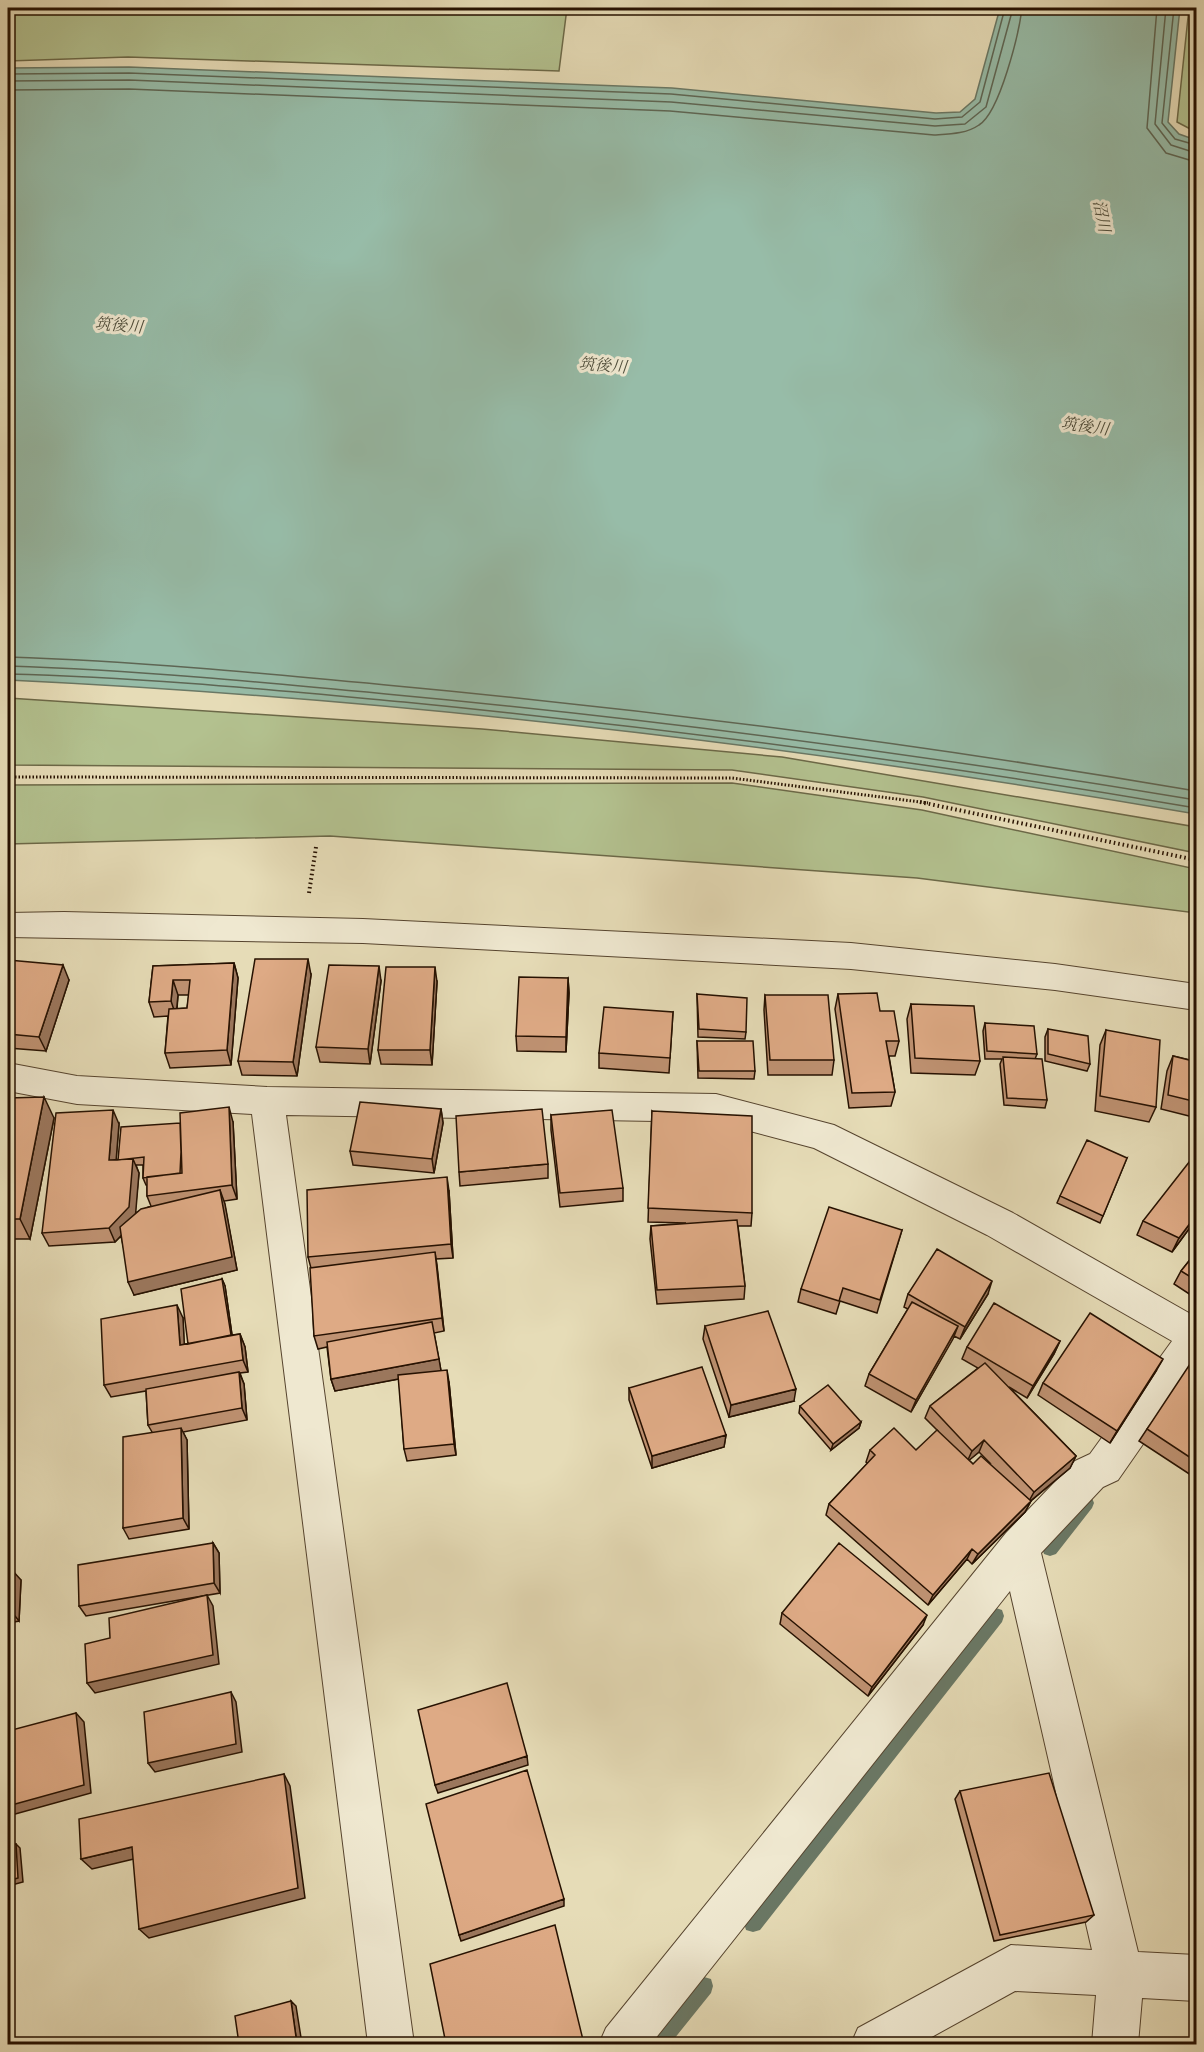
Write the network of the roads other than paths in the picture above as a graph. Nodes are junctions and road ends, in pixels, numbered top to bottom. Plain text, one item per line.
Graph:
1 (8, 925) edge
2 (1197, 997) edge
3 (8, 1077) edge
4 (267, 1101) junction
5 (1197, 1337) edge
6 (1020, 1547) junction
7 (1121, 1975) junction
8 (1197, 1978) edge
9 (391, 2044) edge
10 (622, 2044) edge
11 (874, 2044) edge
12 (1115, 2044) edge

1 - 2 street
3 - 4 street
4 - 5 street
4 - 9 street
5 - 6 street
6 - 7 street
6 - 10 street
7 - 8 street
7 - 11 street
7 - 12 street

